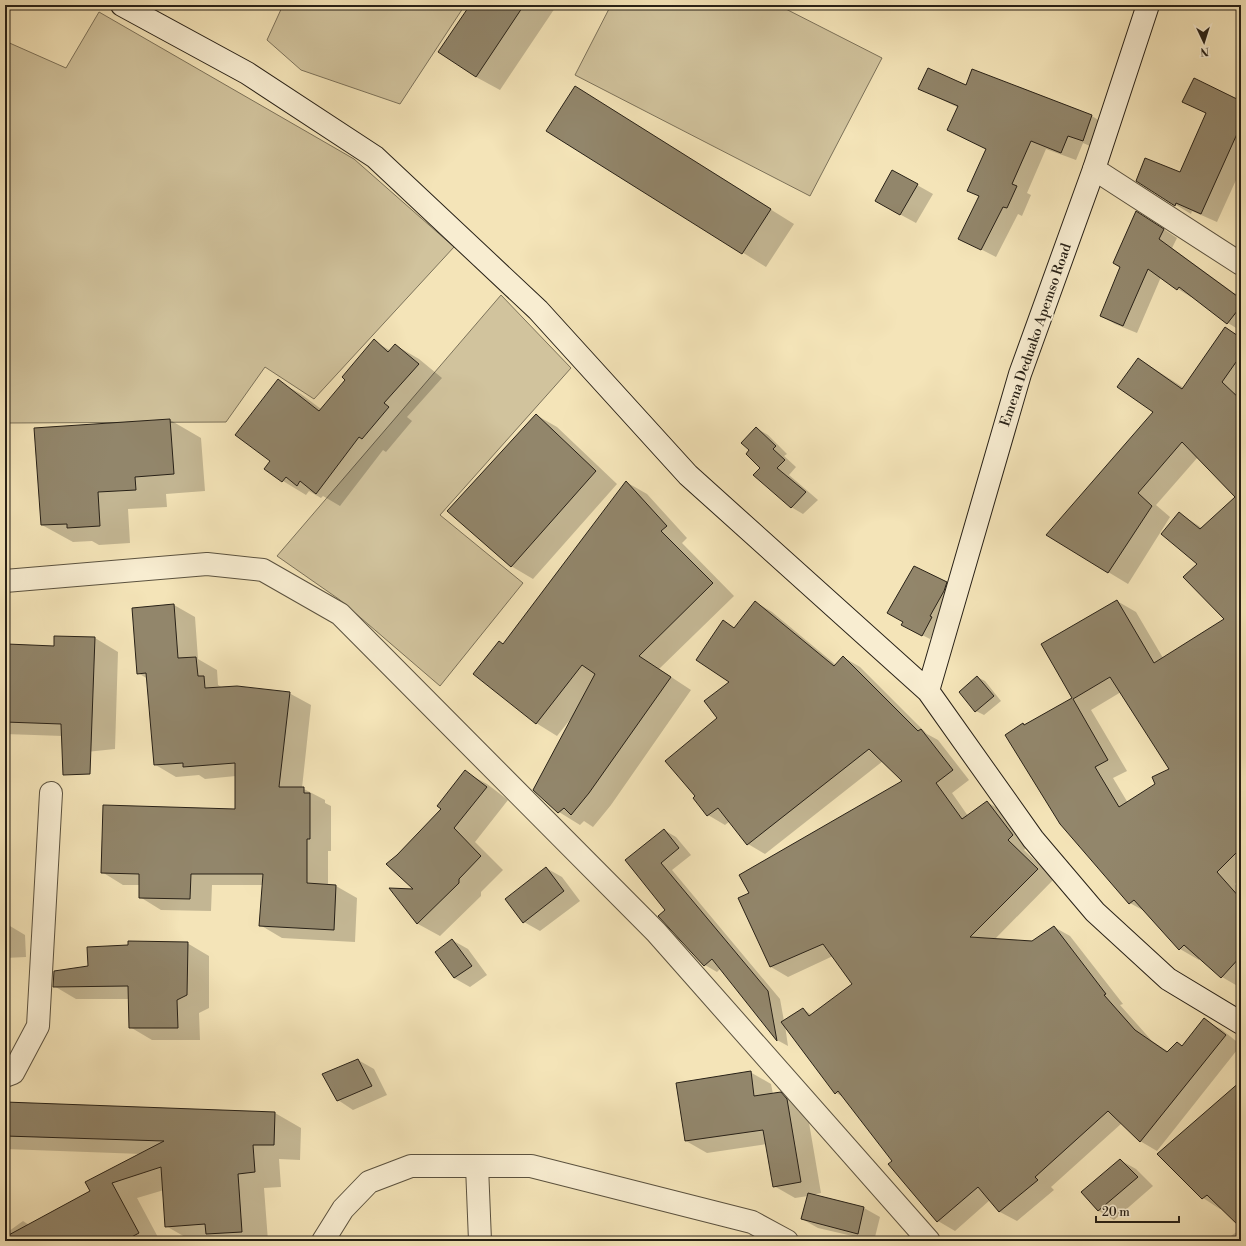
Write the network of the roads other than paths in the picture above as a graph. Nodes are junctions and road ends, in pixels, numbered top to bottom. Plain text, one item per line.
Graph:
1 (122, 5) edge
2 (1148, 5) edge
3 (1094, 168) junction
4 (1241, 264) edge
5 (5, 581) edge
6 (928, 691) junction
7 (51, 793) dead end
8 (1241, 1023) edge
9 (5, 1076) edge
10 (478, 1166) junction
11 (324, 1241) edge
12 (480, 1241) edge
13 (787, 1241) edge
14 (929, 1241) edge

1 - 6 street
2 - 3 street, Emena Deduako Apemso Road
3 - 4 street
3 - 6 street, Emena Deduako Apemso Road
5 - 14 street
6 - 8 street
7 - 9 street
10 - 11 street
10 - 12 street
10 - 13 street

